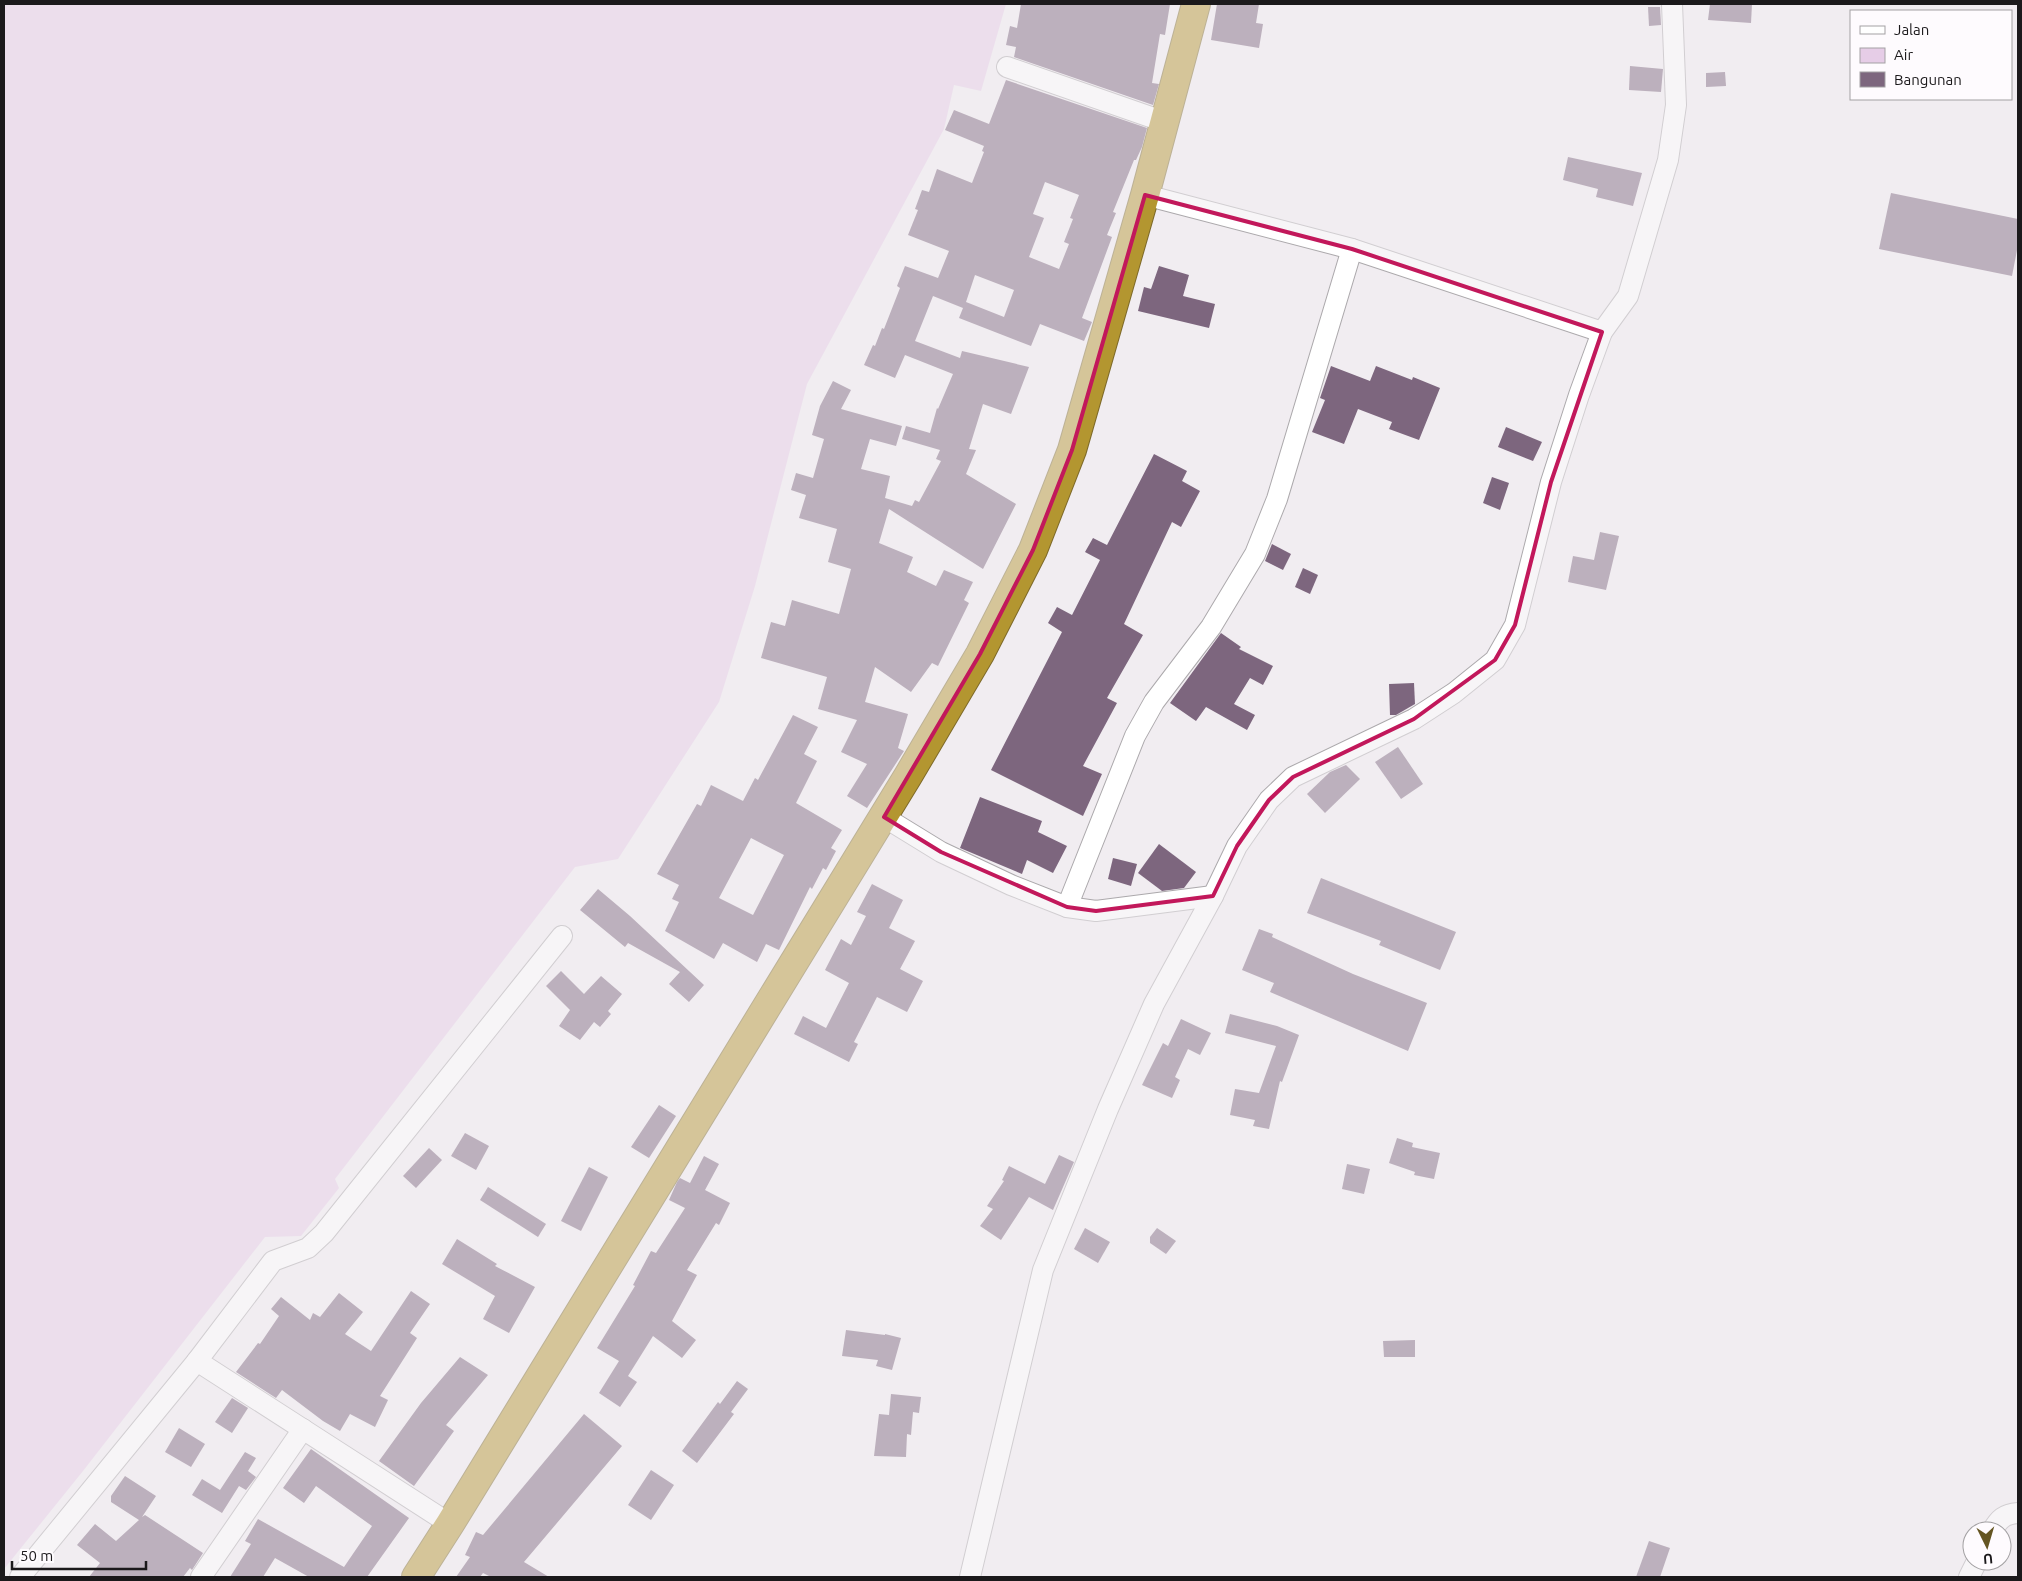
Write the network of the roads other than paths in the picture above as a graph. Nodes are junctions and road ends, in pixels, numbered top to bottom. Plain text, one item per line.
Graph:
1 (1196, 4) edge
2 (1672, 4) edge
3 (1007, 67) dead end
4 (1165, 122) junction
5 (1145, 195) junction
6 (1352, 249) junction
7 (1602, 332) junction
8 (884, 817) junction
9 (1213, 896) junction
10 (1067, 907) junction
11 (562, 936) dead end
12 (197, 1361) junction
13 (303, 1429) junction
14 (2018, 1513) edge
15 (1997, 1521) edge
16 (450, 1524) junction
17 (23, 1576) edge
18 (201, 1577) edge
19 (416, 1577) edge
20 (970, 1577) edge

1 - 4 highway
2 - 7 street
3 - 4 street
4 - 5 highway
5 - 6 street
5 - 8 highway
6 - 7 street
6 - 10 street
7 - 9 street
8 - 10 street
8 - 16 highway
9 - 10 street
9 - 20 street
11 - 12 street
12 - 13 street
12 - 17 street
13 - 16 street
13 - 18 street
14 - 15 street
16 - 19 highway

